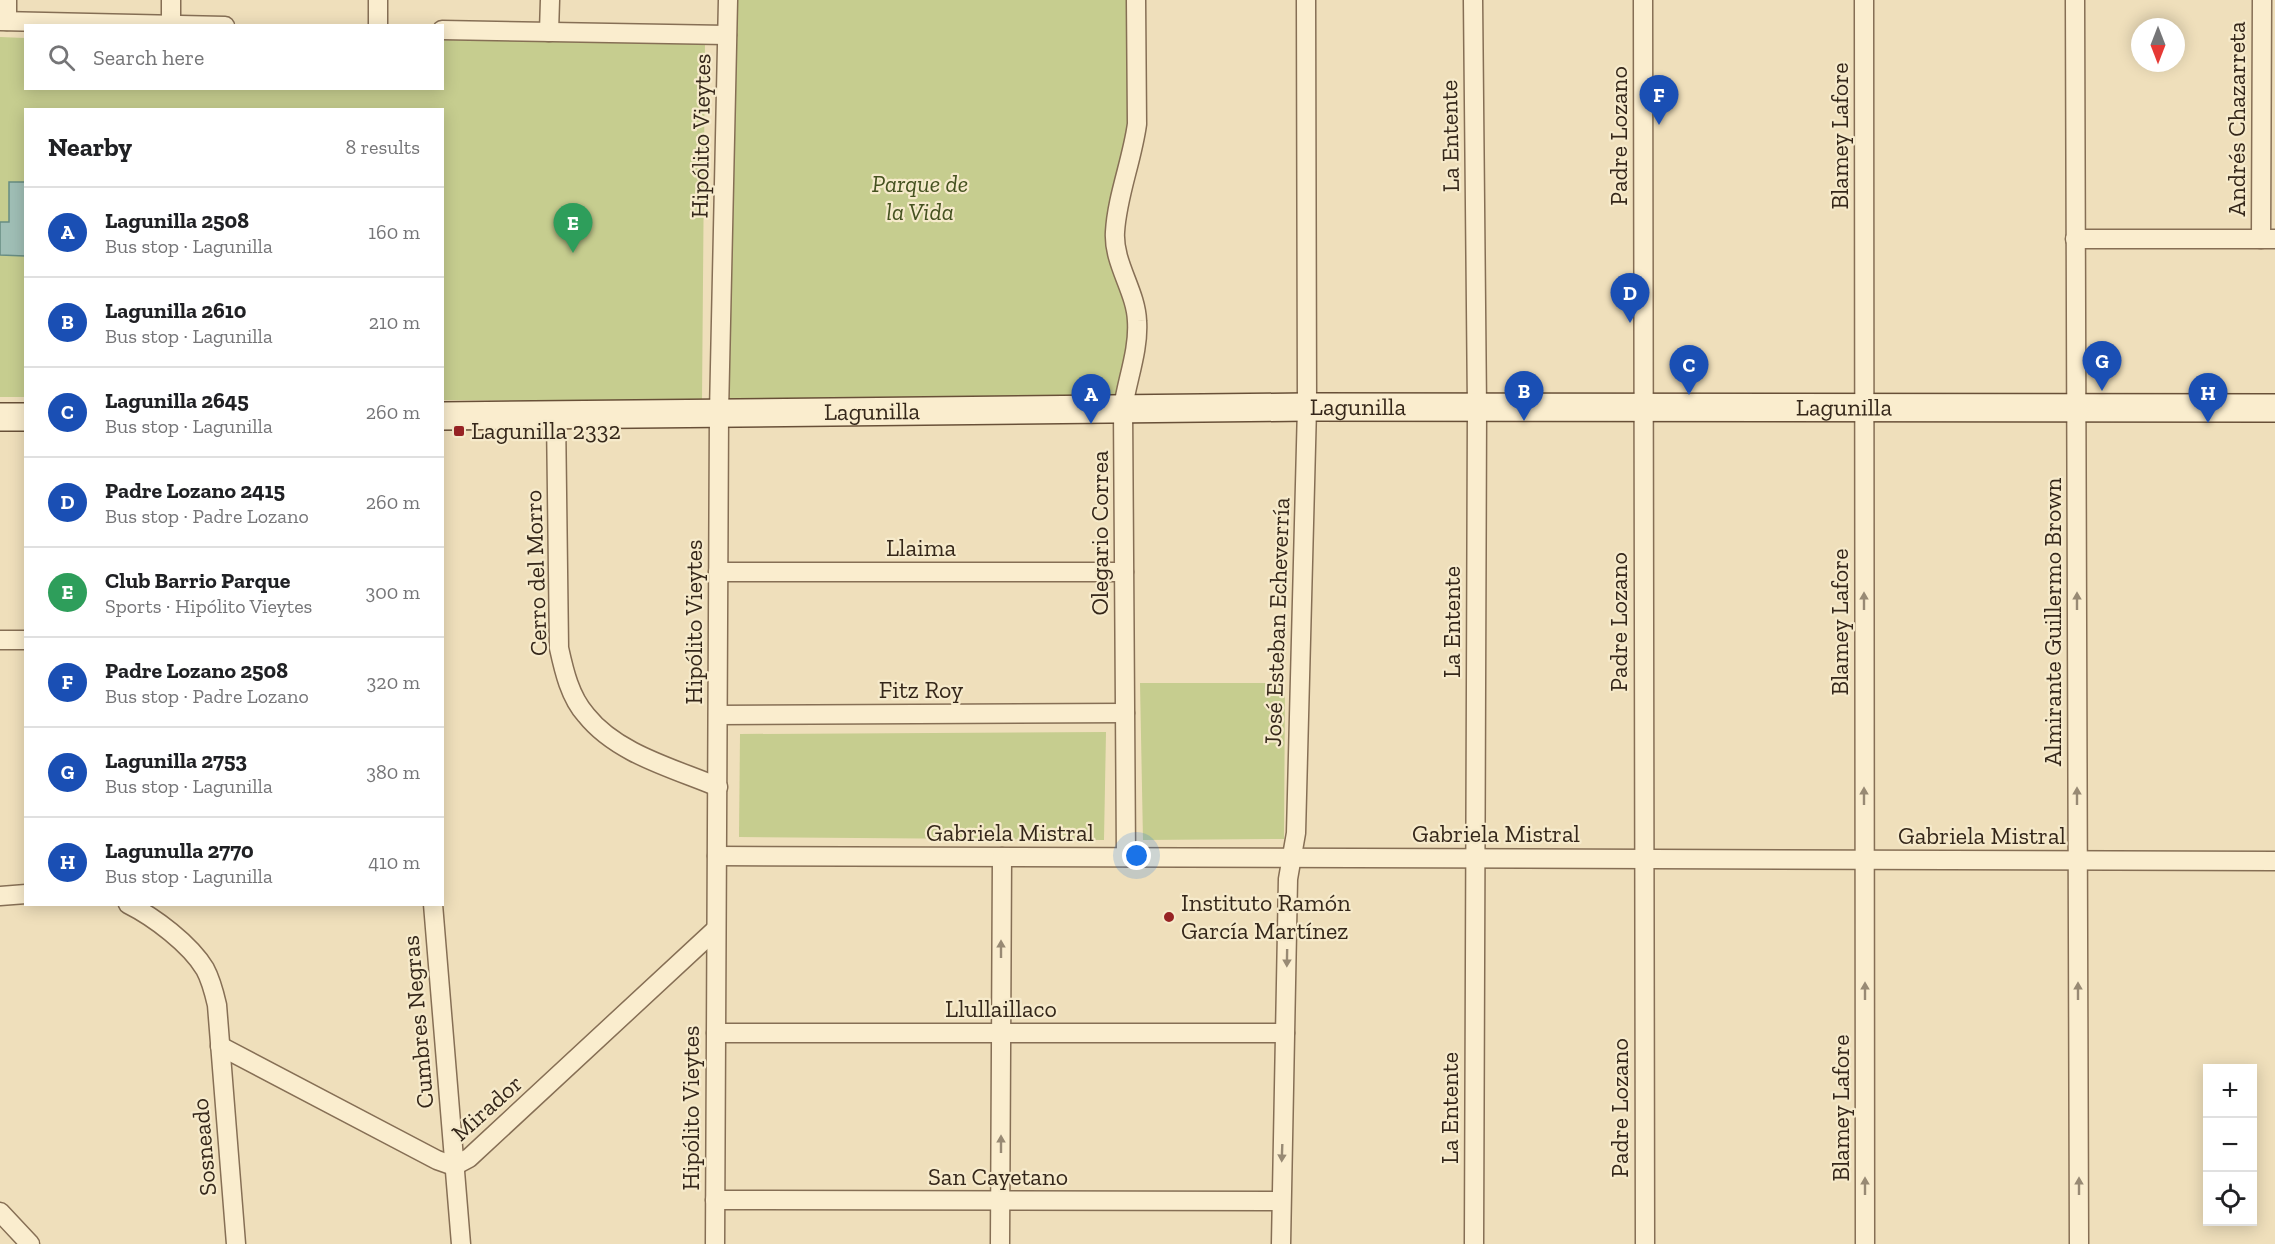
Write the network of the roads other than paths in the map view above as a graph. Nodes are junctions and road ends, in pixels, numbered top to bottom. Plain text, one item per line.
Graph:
1 (7, 0) edge
2 (171, 0) edge
3 (378, 0) edge
4 (550, 0) edge
5 (728, 0) edge
6 (1136, 0) edge
7 (1306, 0) edge
8 (1473, 0) edge
9 (1643, 0) edge
10 (1864, 0) edge
11 (2075, 0) edge
12 (2262, 0) edge
13 (4, 21) edge
14 (171, 24) edge
15 (378, 24) edge
16 (444, 30) edge
17 (549, 32) junction
18 (727, 35) junction
19 (2075, 239) junction
20 (2268, 239) edge
21 (1864, 406) junction
22 (1307, 407) junction
23 (1643, 407) junction
24 (1123, 408) junction
25 (1477, 408) junction
26 (2076, 408) junction
27 (2275, 408) edge
28 (719, 413) junction
29 (556, 415) junction
30 (444, 416) edge
31 (0, 417) edge
32 (24, 417) edge
33 (718, 572) junction
34 (1124, 572) junction
35 (24, 640) edge
36 (2, 643) edge
37 (1125, 713) junction
38 (718, 715) junction
39 (718, 787) junction
40 (717, 856) junction
41 (1002, 857) junction
42 (1126, 857) junction
43 (1292, 858) junction
44 (1474, 858) junction
45 (1644, 859) junction
46 (1864, 860) junction
47 (2078, 860) junction
48 (2275, 861) edge
49 (24, 894) edge
50 (0, 896) edge
51 (132, 906) edge
52 (433, 906) edge
53 (717, 929) junction
54 (716, 1033) junction
55 (1001, 1033) junction
56 (1285, 1033) junction
57 (220, 1046) junction
58 (454, 1166) junction
59 (715, 1200) junction
60 (1000, 1201) junction
61 (1281, 1201) junction
62 (0, 1212) edge
63 (30, 1244) edge
64 (236, 1244) edge
65 (461, 1244) edge
66 (715, 1244) edge
67 (1000, 1244) edge
68 (1281, 1244) edge
69 (1474, 1244) edge
70 (1645, 1244) edge
71 (1865, 1244) edge
72 (2079, 1244) edge

1 - 13 street
2 - 14 street
3 - 15 street
4 - 17 street
5 - 18 street, Hipólito Vieytes
6 - 24 street, Olegario Correa
7 - 22 street, José Esteban Echeverría
8 - 25 street, La Entente
9 - 23 street, Padre Lozano
10 - 21 street, Blamey Lafore
11 - 19 street, Almirante Guillermo Brown
12 - 20 street, Andrés Chazarreta
13 - 14 street
16 - 17 street
17 - 18 street
18 - 28 street, Hipólito Vieytes
19 - 20 street
19 - 26 street, Almirante Guillermo Brown
21 - 23 main road, Lagunilla
21 - 26 main road, Lagunilla
46 -> 21 street, Blamey Lafore
22 - 24 main road, Lagunilla
22 - 25 main road, Lagunilla
22 - 43 street, José Esteban Echeverría
23 - 25 main road, Lagunilla
23 - 45 street, Padre Lozano
24 - 28 main road, Lagunilla
24 - 34 street, Olegario Correa
25 - 44 street, La Entente
26 - 27 main road, Lagunilla
47 -> 26 street, Almirante Guillermo Brown
28 - 29 main road, Lagunilla
28 - 33 street, Hipólito Vieytes
29 - 30 main road, Lagunilla
29 - 39 street, Cerro del Morro
31 - 32 main road
33 - 34 street, Llaima
33 - 38 street, Hipólito Vieytes
34 - 37 street, Olegario Correa
35 - 36 street
37 - 38 street, Fitz Roy
37 - 42 street, Olegario Correa
38 - 39 street, Hipólito Vieytes
39 - 40 street, Hipólito Vieytes
40 - 41 street, Gabriela Mistral
40 - 53 street, Hipólito Vieytes
41 - 42 street, Gabriela Mistral
55 -> 41 street
42 - 43 street, Gabriela Mistral
43 - 44 street, Gabriela Mistral
43 -> 56 street, José Esteban Echeverría
44 - 45 street, Gabriela Mistral
44 - 69 street, La Entente
45 - 46 street, Gabriela Mistral
45 - 70 street, Padre Lozano
46 - 47 street, Gabriela Mistral
71 -> 46 street, Blamey Lafore
47 - 48 street, Gabriela Mistral
72 -> 47 street, Almirante Guillermo Brown
49 - 50 street
51 - 57 street, Sosneado
52 - 58 street, Cumbres Negras
53 - 54 street, Hipólito Vieytes
53 - 58 street, Mirador
54 - 55 street, Llullaillaco
54 - 59 street, Hipólito Vieytes
55 - 56 street, Llullaillaco
60 -> 55 street
56 -> 61 street, José Esteban Echeverría
57 - 58 street, Mirador
57 - 64 street, Sosneado
58 - 65 street, Cumbres Negras
59 - 60 street, San Cayetano
59 - 66 street, Hipólito Vieytes
60 - 61 street, San Cayetano
60 - 67 street
61 - 68 street, José Esteban Echeverría
62 - 63 street

